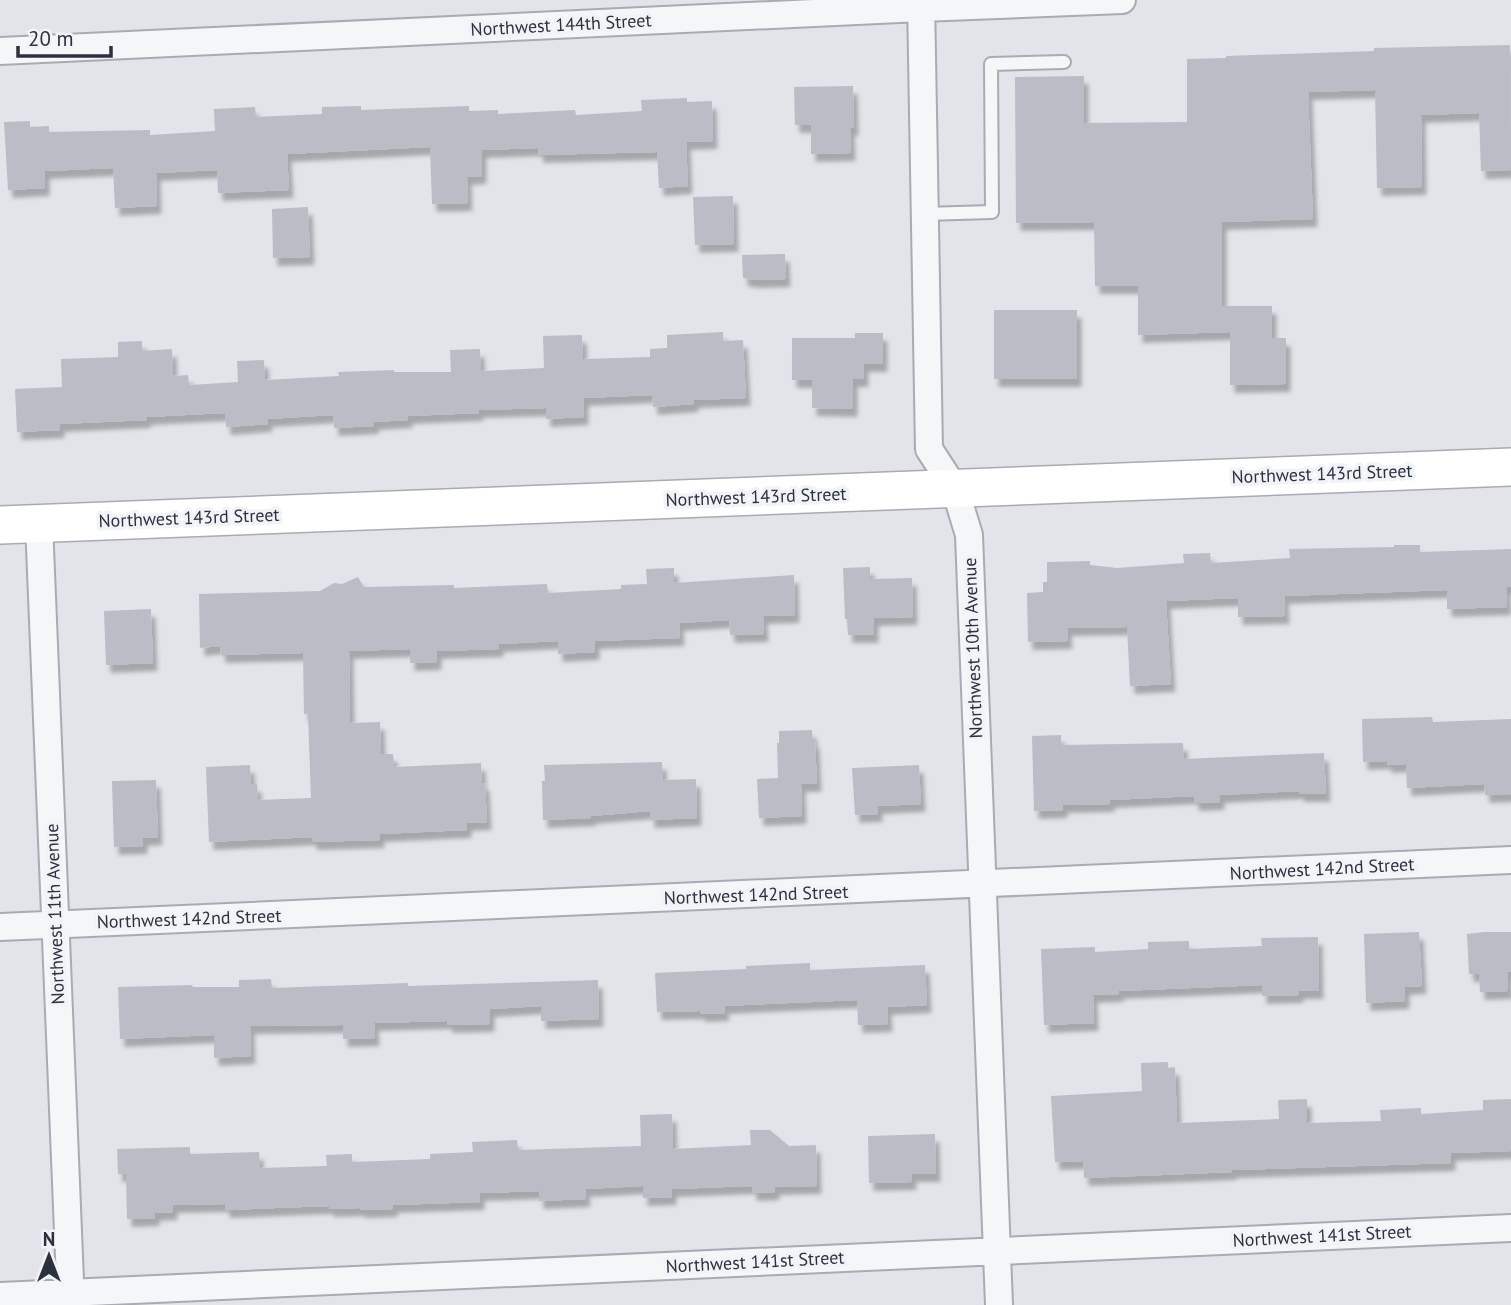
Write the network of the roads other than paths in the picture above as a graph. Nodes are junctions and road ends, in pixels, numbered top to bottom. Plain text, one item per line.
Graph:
1 (1122, 0) edge
2 (921, 4) edge
3 (0, 51) edge
4 (1064, 62) dead end
5 (925, 214) junction
6 (1511, 467) edge
7 (955, 489) junction
8 (39, 523) junction
9 (0, 525) edge
10 (1511, 860) edge
11 (981, 885) junction
12 (55, 925) junction
13 (0, 927) edge
14 (1511, 1228) edge
15 (996, 1251) junction
16 (0, 1296) edge
17 (71, 1299) edge
18 (999, 1305) edge

1 - 2 street, Northwest 144th Street
2 - 3 street, Northwest 144th Street
2 - 5 street, Northwest 10th Avenue
4 - 5 lane
5 - 7 street, Northwest 10th Avenue
6 - 7 street, Northwest 143rd Street
7 - 8 street, Northwest 143rd Street
7 - 11 street, Northwest 10th Avenue
8 - 9 street, Northwest 143rd Street
8 - 12 street, Northwest 11th Avenue
10 - 11 street, Northwest 142nd Street
11 - 12 street, Northwest 142nd Street
11 - 15 street, Northwest 10th Avenue
12 - 13 street, Northwest 142nd Street
12 - 17 street, Northwest 11th Avenue
14 - 15 street, Northwest 141st Street
15 - 17 street, Northwest 141st Street
15 - 18 street, Northwest 10th Avenue
16 - 17 street, Northwest 141st Street

